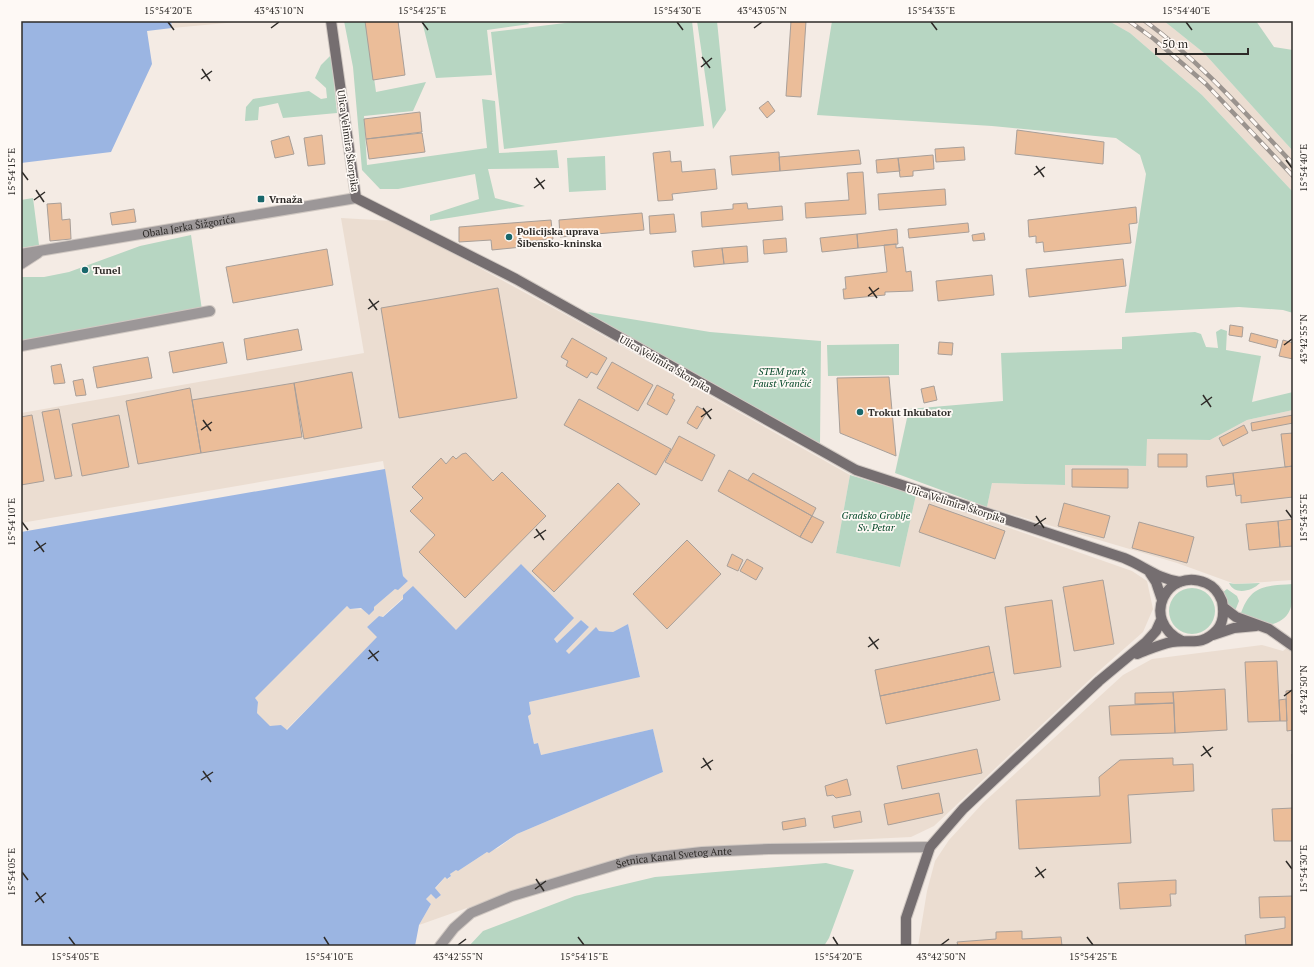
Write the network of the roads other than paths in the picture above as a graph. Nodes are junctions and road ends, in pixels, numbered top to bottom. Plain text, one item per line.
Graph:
1 (331, 21) edge
2 (356, 198) junction
3 (41, 251) junction
4 (21, 254) edge
5 (21, 264) edge
6 (210, 311) dead end
7 (21, 346) edge
8 (1149, 571) junction
9 (1180, 582) junction
10 (1162, 600) junction
11 (1223, 607) junction
12 (1161, 620) junction
13 (1258, 626) junction
14 (1212, 636) junction
15 (1182, 641) junction
16 (1293, 646) edge
17 (1132, 656) junction
18 (930, 847) junction
19 (440, 946) edge
20 (906, 946) edge

1 - 2 street, Ulica Velimira Škorpika
2 - 3 street, Obala Jerka Šižgorića
2 - 8 street, Ulica Velimira Škorpika
3 - 4 street, Obala Jerka Šižgorića
3 - 5 street
6 - 7 street
8 - 9 street, Ulica Velimira Škorpika
8 - 10 street
9 - 10 street
9 - 11 street
10 - 12 street
11 - 13 street
11 - 14 street
12 - 15 street
12 - 17 street
13 - 14 street
13 - 16 street
14 - 15 street
15 - 17 street
17 - 18 street
18 - 19 street, Šetnica Kanal Svetog Ante
18 - 20 street

